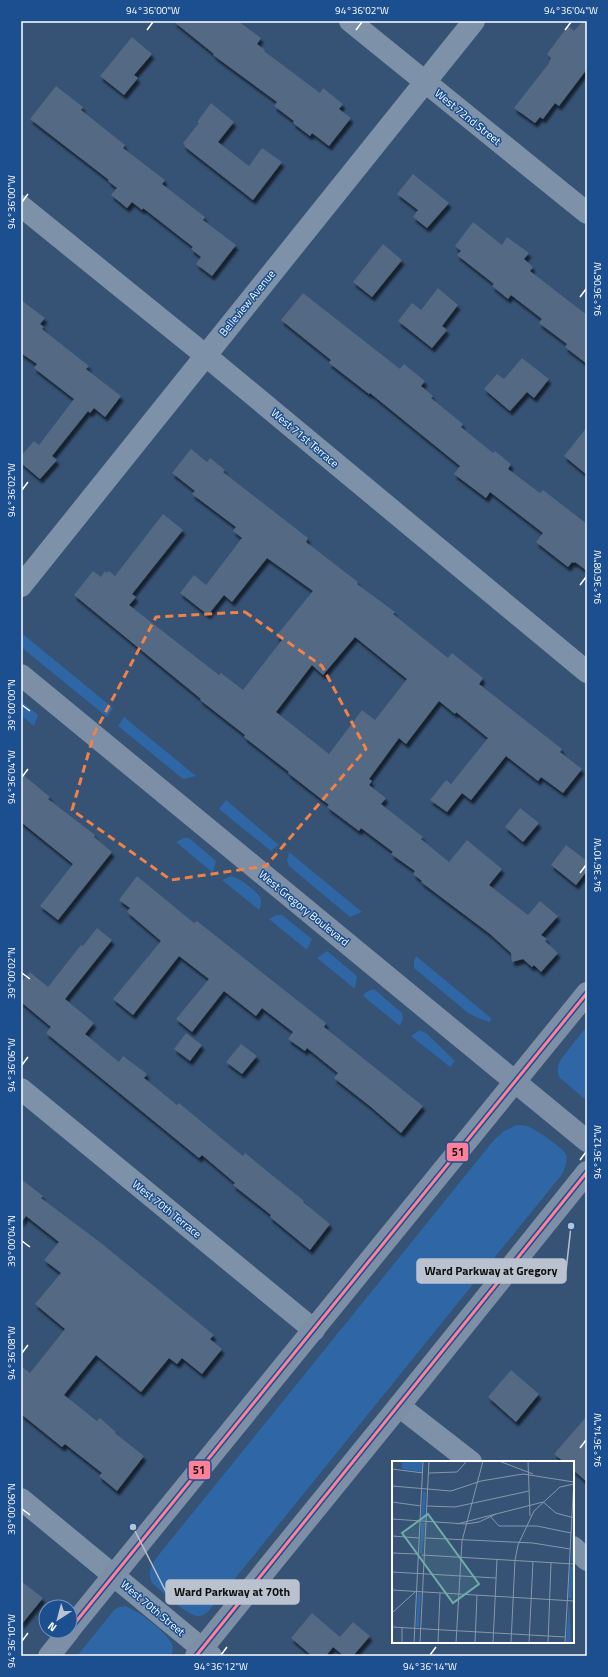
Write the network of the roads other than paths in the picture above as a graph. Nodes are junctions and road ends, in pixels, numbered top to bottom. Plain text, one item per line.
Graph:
1 (350, 21) edge
2 (474, 21) edge
3 (425, 83) junction
4 (21, 206) edge
5 (587, 213) edge
6 (205, 356) junction
7 (21, 586) edge
8 (587, 672) edge
9 (21, 675) edge
10 (587, 993) edge
11 (516, 1082) junction
12 (21, 1089) edge
13 (587, 1141) edge
14 (587, 1172) edge
15 (314, 1330) junction
16 (399, 1406) junction
17 (470, 1461) edge
18 (21, 1499) edge
19 (574, 1548) edge
20 (587, 1560) edge
21 (114, 1575) junction
22 (78, 1619) edge
23 (62, 1639) edge
24 (203, 1654) edge
25 (48, 1656) edge

1 - 3 street, West 72nd Street
2 - 3 street, Belleview Avenue
3 - 5 street, West 72nd Street
3 - 6 street, Belleview Avenue
4 - 6 street, West 71st Terrace
6 - 7 street, Belleview Avenue
6 - 8 street, West 71st Terrace
9 - 11 main road, West Gregory Boulevard
10 - 11 main road
11 - 13 main road, West Gregory Boulevard
11 - 15 main road
12 - 15 street, West 70th Terrace
14 - 16 main road
15 - 21 main road
16 - 17 street
16 - 24 main road
18 - 21 street, West 70th Street
19 - 20 street
21 - 22 main road
21 - 24 street, West 70th Street
23 - 25 main road

